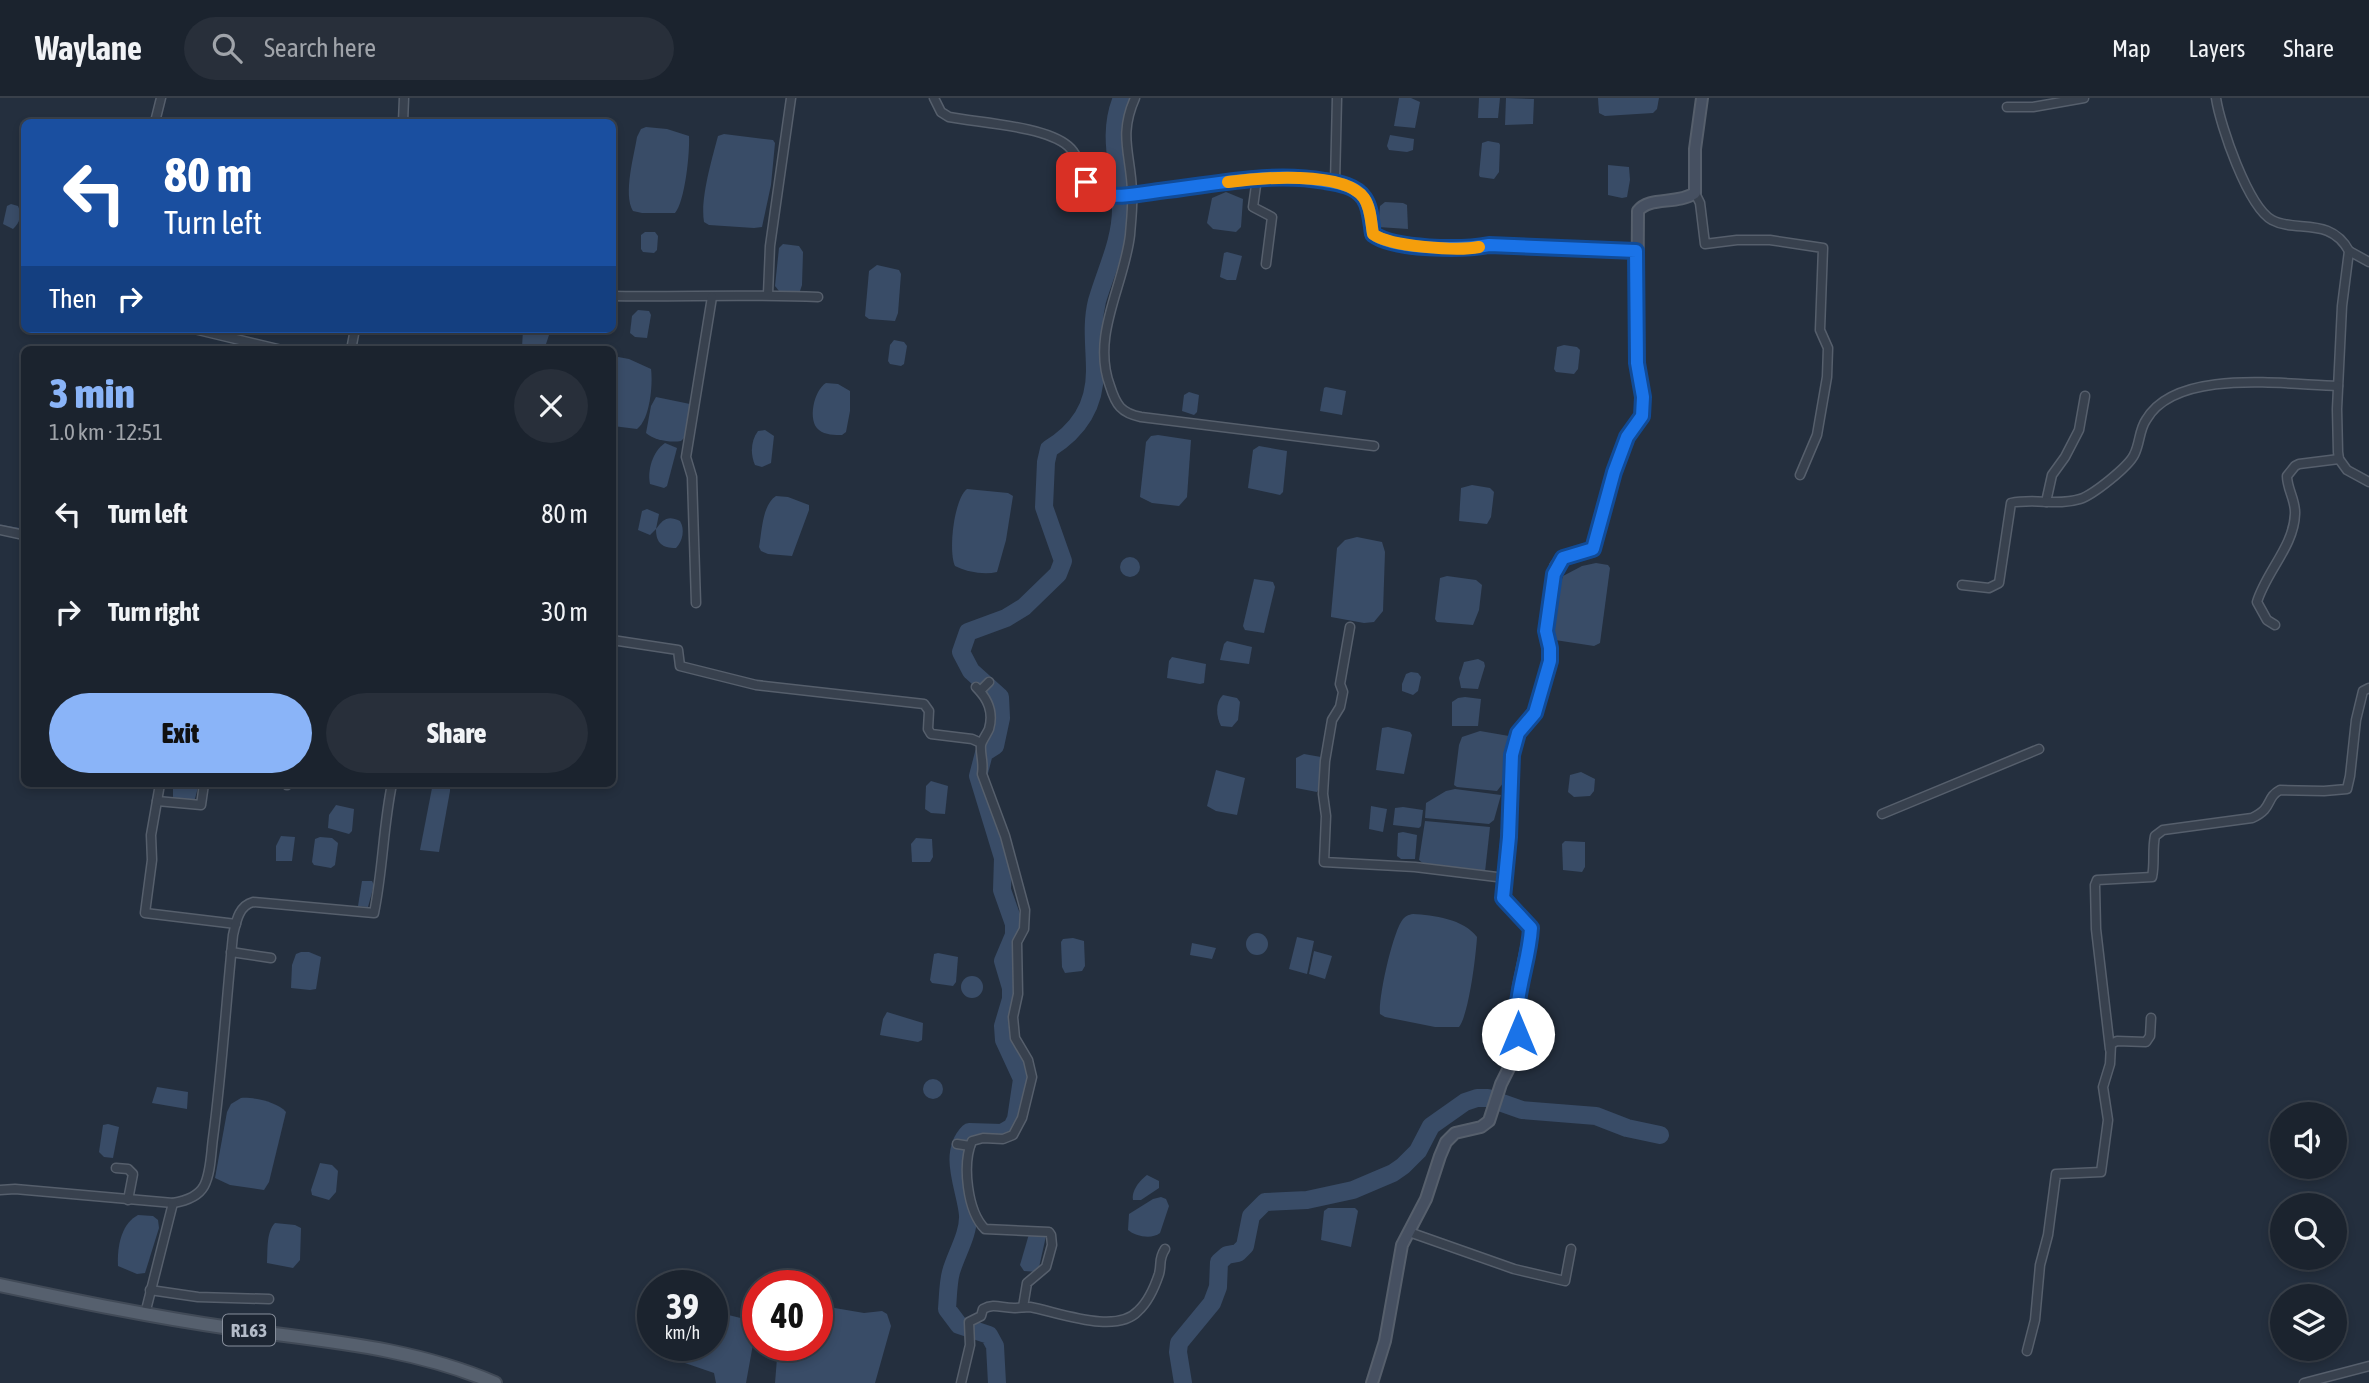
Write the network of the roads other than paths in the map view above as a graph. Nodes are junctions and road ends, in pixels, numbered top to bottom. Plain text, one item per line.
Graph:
1 (161, 98) edge
2 (404, 98) edge
3 (791, 98) edge
4 (934, 98) edge
5 (1135, 98) edge
6 (1337, 98) edge
7 (1702, 98) edge
8 (2084, 98) edge
9 (2216, 98) edge
10 (2007, 107) dead end
11 (156, 119) edge
12 (402, 119) edge
13 (1257, 178) junction
14 (1335, 183) junction
15 (1695, 192) junction
16 (1129, 194) junction
17 (1636, 251) junction
18 (2349, 251) junction
19 (2369, 262) edge
20 (1266, 264) dead end
21 (768, 294) junction
22 (616, 296) edge
23 (712, 297) junction
24 (818, 297) dead end
25 (211, 333) edge
26 (265, 346) edge
27 (2338, 386) junction
28 (2085, 396) dead end
29 (1374, 446) dead end
30 (2339, 460) junction
31 (1800, 475) dead end
32 (2369, 482) edge
33 (2046, 502) junction
34 (0, 530) edge
35 (21, 534) edge
36 (1962, 585) dead end
37 (696, 603) dead end
38 (2275, 625) dead end
39 (1350, 627) dead end
40 (616, 641) edge
41 (982, 687) dead end
42 (2369, 688) edge
43 (981, 743) junction
44 (2039, 749) dead end
45 (159, 787) edge
46 (204, 787) edge
47 (391, 787) edge
48 (157, 801) junction
49 (1882, 814) dead end
50 (1506, 878) junction
51 (236, 924) junction
52 (231, 952) junction
53 (271, 958) dead end
54 (2151, 1018) dead end
55 (2110, 1049) junction
56 (116, 1168) dead end
57 (0, 1191) edge
58 (128, 1200) junction
59 (173, 1203) junction
60 (1409, 1232) junction
61 (1165, 1249) dead end
62 (1571, 1250) dead end
63 (0, 1285) edge
64 (150, 1290) junction
65 (269, 1299) dead end
66 (1023, 1307) junction
67 (145, 1314) junction
68 (2027, 1351) dead end
69 (2369, 1366) edge
70 (495, 1383) edge
71 (961, 1383) edge
72 (1372, 1383) edge
73 (2304, 1383) edge

1 - 11 street
2 - 12 street
3 - 21 street
4 - 16 street
5 - 16 street
6 - 14 street
7 - 15 street
8 - 10 street
9 - 18 street
13 - 14 street
13 - 16 street
13 - 20 street
14 - 17 street
15 - 17 street
15 - 31 street
16 - 29 street
17 - 50 street
18 - 19 street
18 - 27 street
21 - 23 street
21 - 24 street
22 - 23 street
23 - 37 street
25 - 26 street
27 - 30 street
27 - 33 street
28 - 33 street
30 - 32 street
30 - 38 street
33 - 36 street
34 - 35 street
39 - 50 street
40 - 43 street
41 - 43 street
42 - 55 street
43 - 66 street
44 - 49 street
45 - 48 street
46 - 48 street
47 - 51 street
48 - 51 street
50 - 60 street
51 - 52 street
52 - 53 street
52 - 59 street
54 - 55 street
55 - 68 street
56 - 58 street
57 - 58 street
58 - 59 street
59 - 64 street
60 - 62 street
60 - 72 street
61 - 66 street
63 - 67 main road, R163
64 - 65 street
64 - 67 street
66 - 71 street
67 - 70 main road, R163
69 - 73 street

